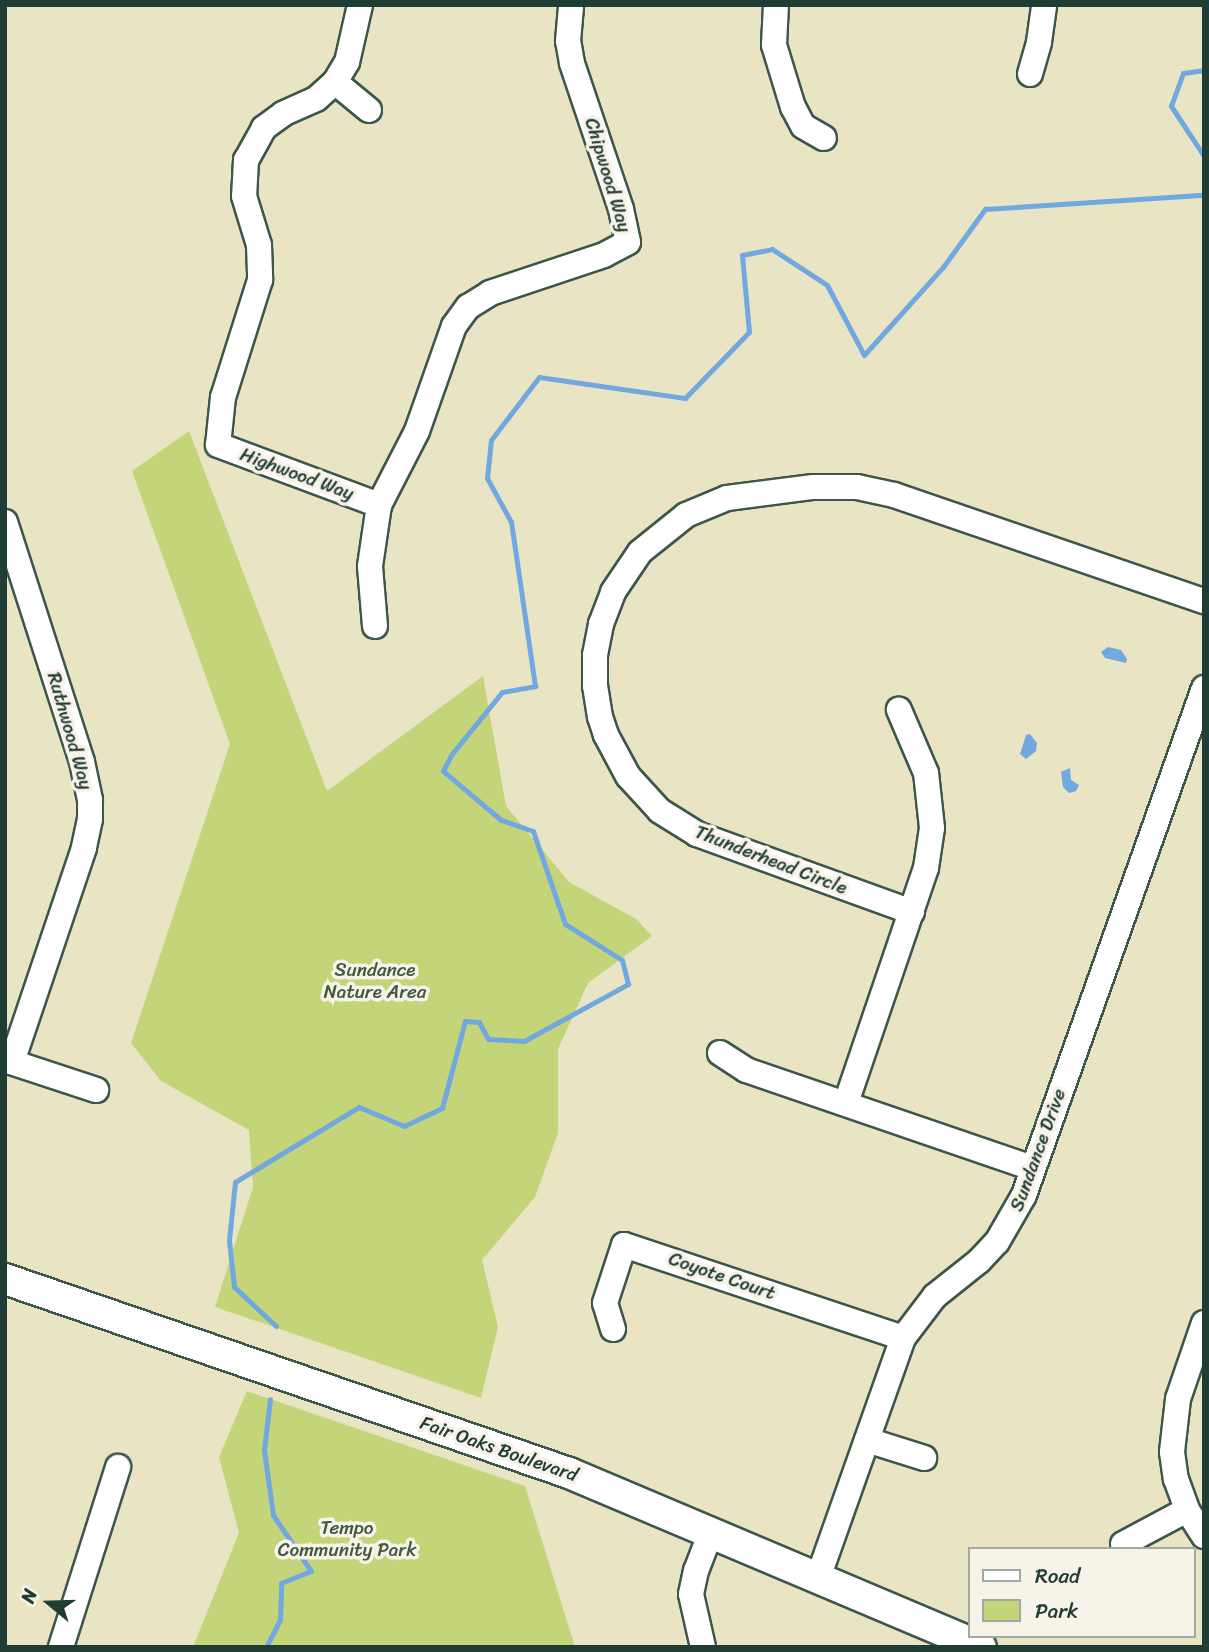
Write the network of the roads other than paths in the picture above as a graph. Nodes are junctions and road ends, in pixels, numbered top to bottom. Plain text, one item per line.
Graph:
1 (360, 5) edge
2 (571, 5) edge
3 (776, 5) edge
4 (1044, 5) edge
5 (1030, 74) dead end
6 (335, 82) junction
7 (369, 110) dead end
8 (824, 138) dead end
9 (490, 293) joint
10 (379, 505) junction
11 (6, 526) edge
12 (1204, 601) edge
13 (375, 626) dead end
14 (1204, 688) edge
15 (899, 710) dead end
16 (912, 912) junction
17 (720, 1053) dead end
18 (8, 1060) edge
19 (96, 1090) dead end
20 (846, 1103) junction
21 (1033, 1168) junction
22 (5, 1279) edge
23 (1204, 1323) edge
24 (612, 1329) dead end
25 (903, 1338) junction
26 (867, 1440) junction
27 (924, 1458) dead end
28 (118, 1467) dead end
29 (1187, 1510) junction
30 (711, 1532) junction
31 (1204, 1536) edge
32 (1123, 1544) dead end
33 (818, 1578) junction
34 (61, 1647) edge
35 (703, 1647) edge
36 (981, 1647) edge

1 - 6 street, Highwood Way
2 - 9 street, Chipwood Way
3 - 8 street
4 - 5 street
6 - 7 street
6 - 10 street, Highwood Way
9 - 10 street, Highwood Way
10 - 13 street
11 - 18 street, Ruthwood Way
12 - 16 street, Thunderhead Circle
14 - 21 street, Sundance Drive
15 - 16 street
16 - 20 street
17 - 20 street
18 - 19 street
20 - 21 street
21 - 25 street, Sundance Drive
22 - 30 main road, Fair Oaks Boulevard
23 - 29 street
24 - 25 street, Coyote Court
25 - 26 street, Sundance Drive
26 - 27 street
26 - 33 street, Sundance Drive
28 - 34 street
29 - 31 street
29 - 32 street
30 - 33 main road, Fair Oaks Boulevard
30 - 35 street
33 - 36 main road, Fair Oaks Boulevard

